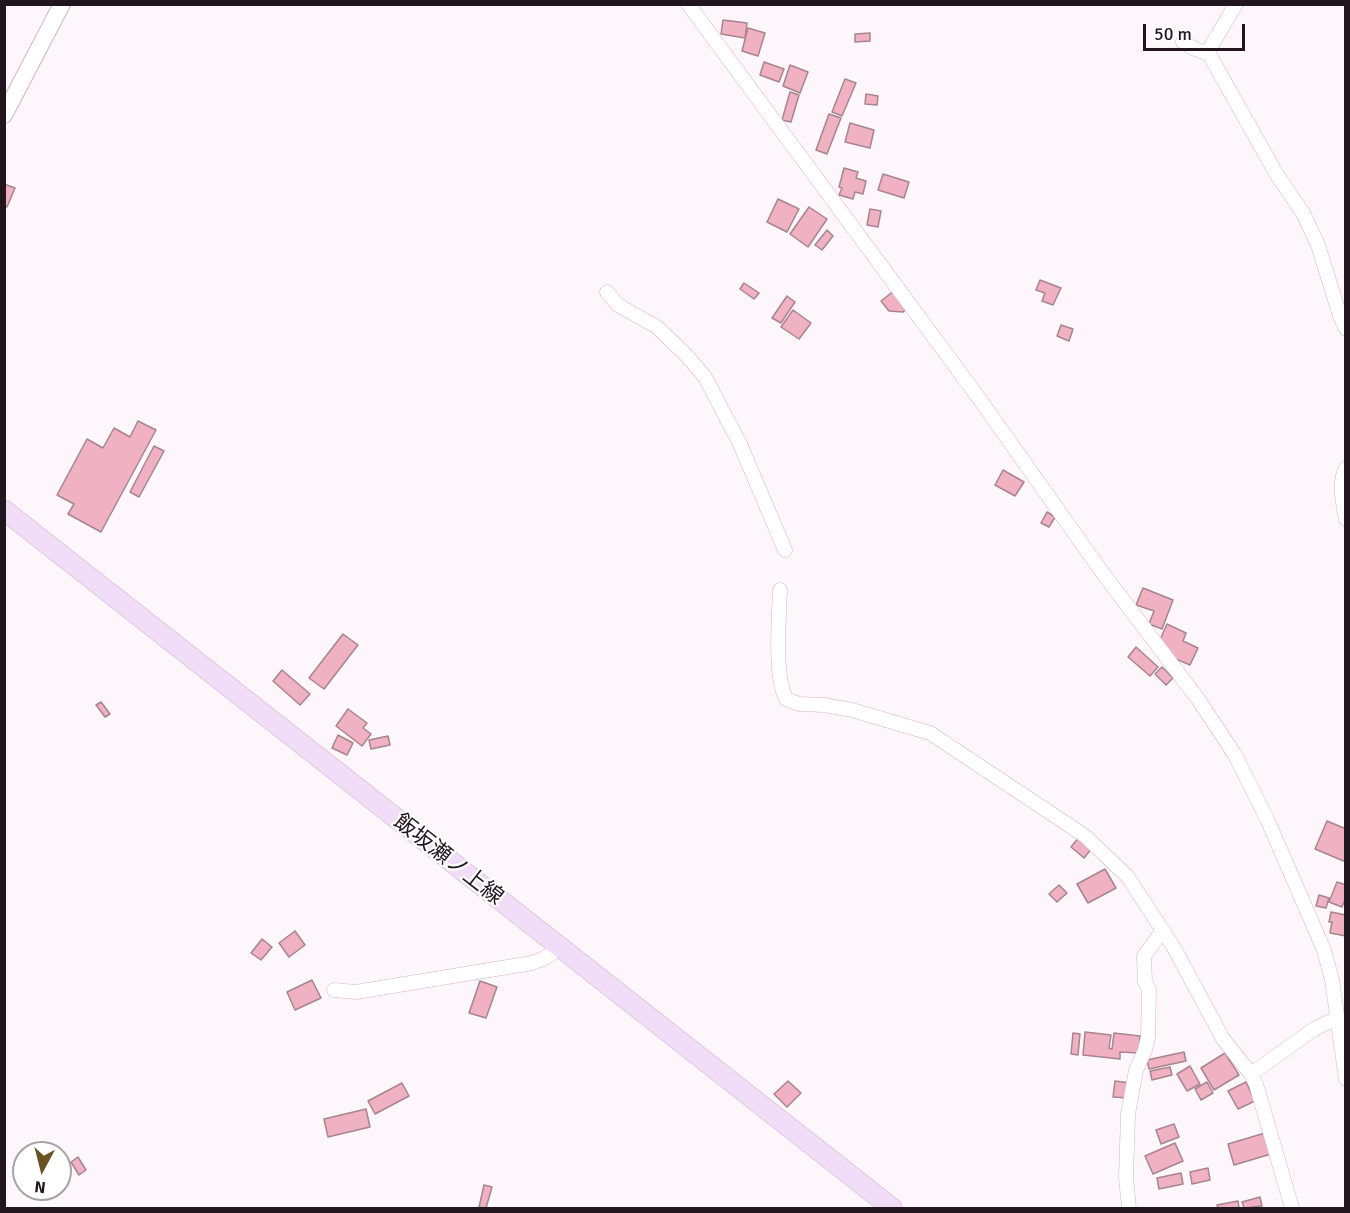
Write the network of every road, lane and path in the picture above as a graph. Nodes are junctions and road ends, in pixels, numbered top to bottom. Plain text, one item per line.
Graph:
1 (62, 4) edge
2 (688, 4) edge
3 (1236, 4) edge
4 (1183, 42) dead end
5 (1208, 53) junction
6 (4, 115) edge
7 (607, 292) dead end
8 (1346, 329) edge
9 (1346, 468) edge
10 (4, 510) edge
11 (1346, 519) edge
12 (784, 550) dead end
13 (780, 590) dead end
14 (1163, 930) junction
15 (560, 948) junction
16 (334, 990) dead end
17 (1340, 1023) edge
18 (1251, 1074) junction
19 (1346, 1079) edge
20 (892, 1209) edge
21 (1130, 1209) edge
22 (1292, 1209) edge

1 - 6 street
2 - 17 street
3 - 5 street
4 - 5 street
5 - 8 street
7 - 12 street
9 - 11 street
10 - 15 main road, 飯坂瀬ノ上線
13 - 14 street
14 - 18 street
14 - 21 street
15 - 16 street
15 - 20 main road, 飯坂瀬ノ上線
17 - 18 street
17 - 19 street
18 - 22 street

